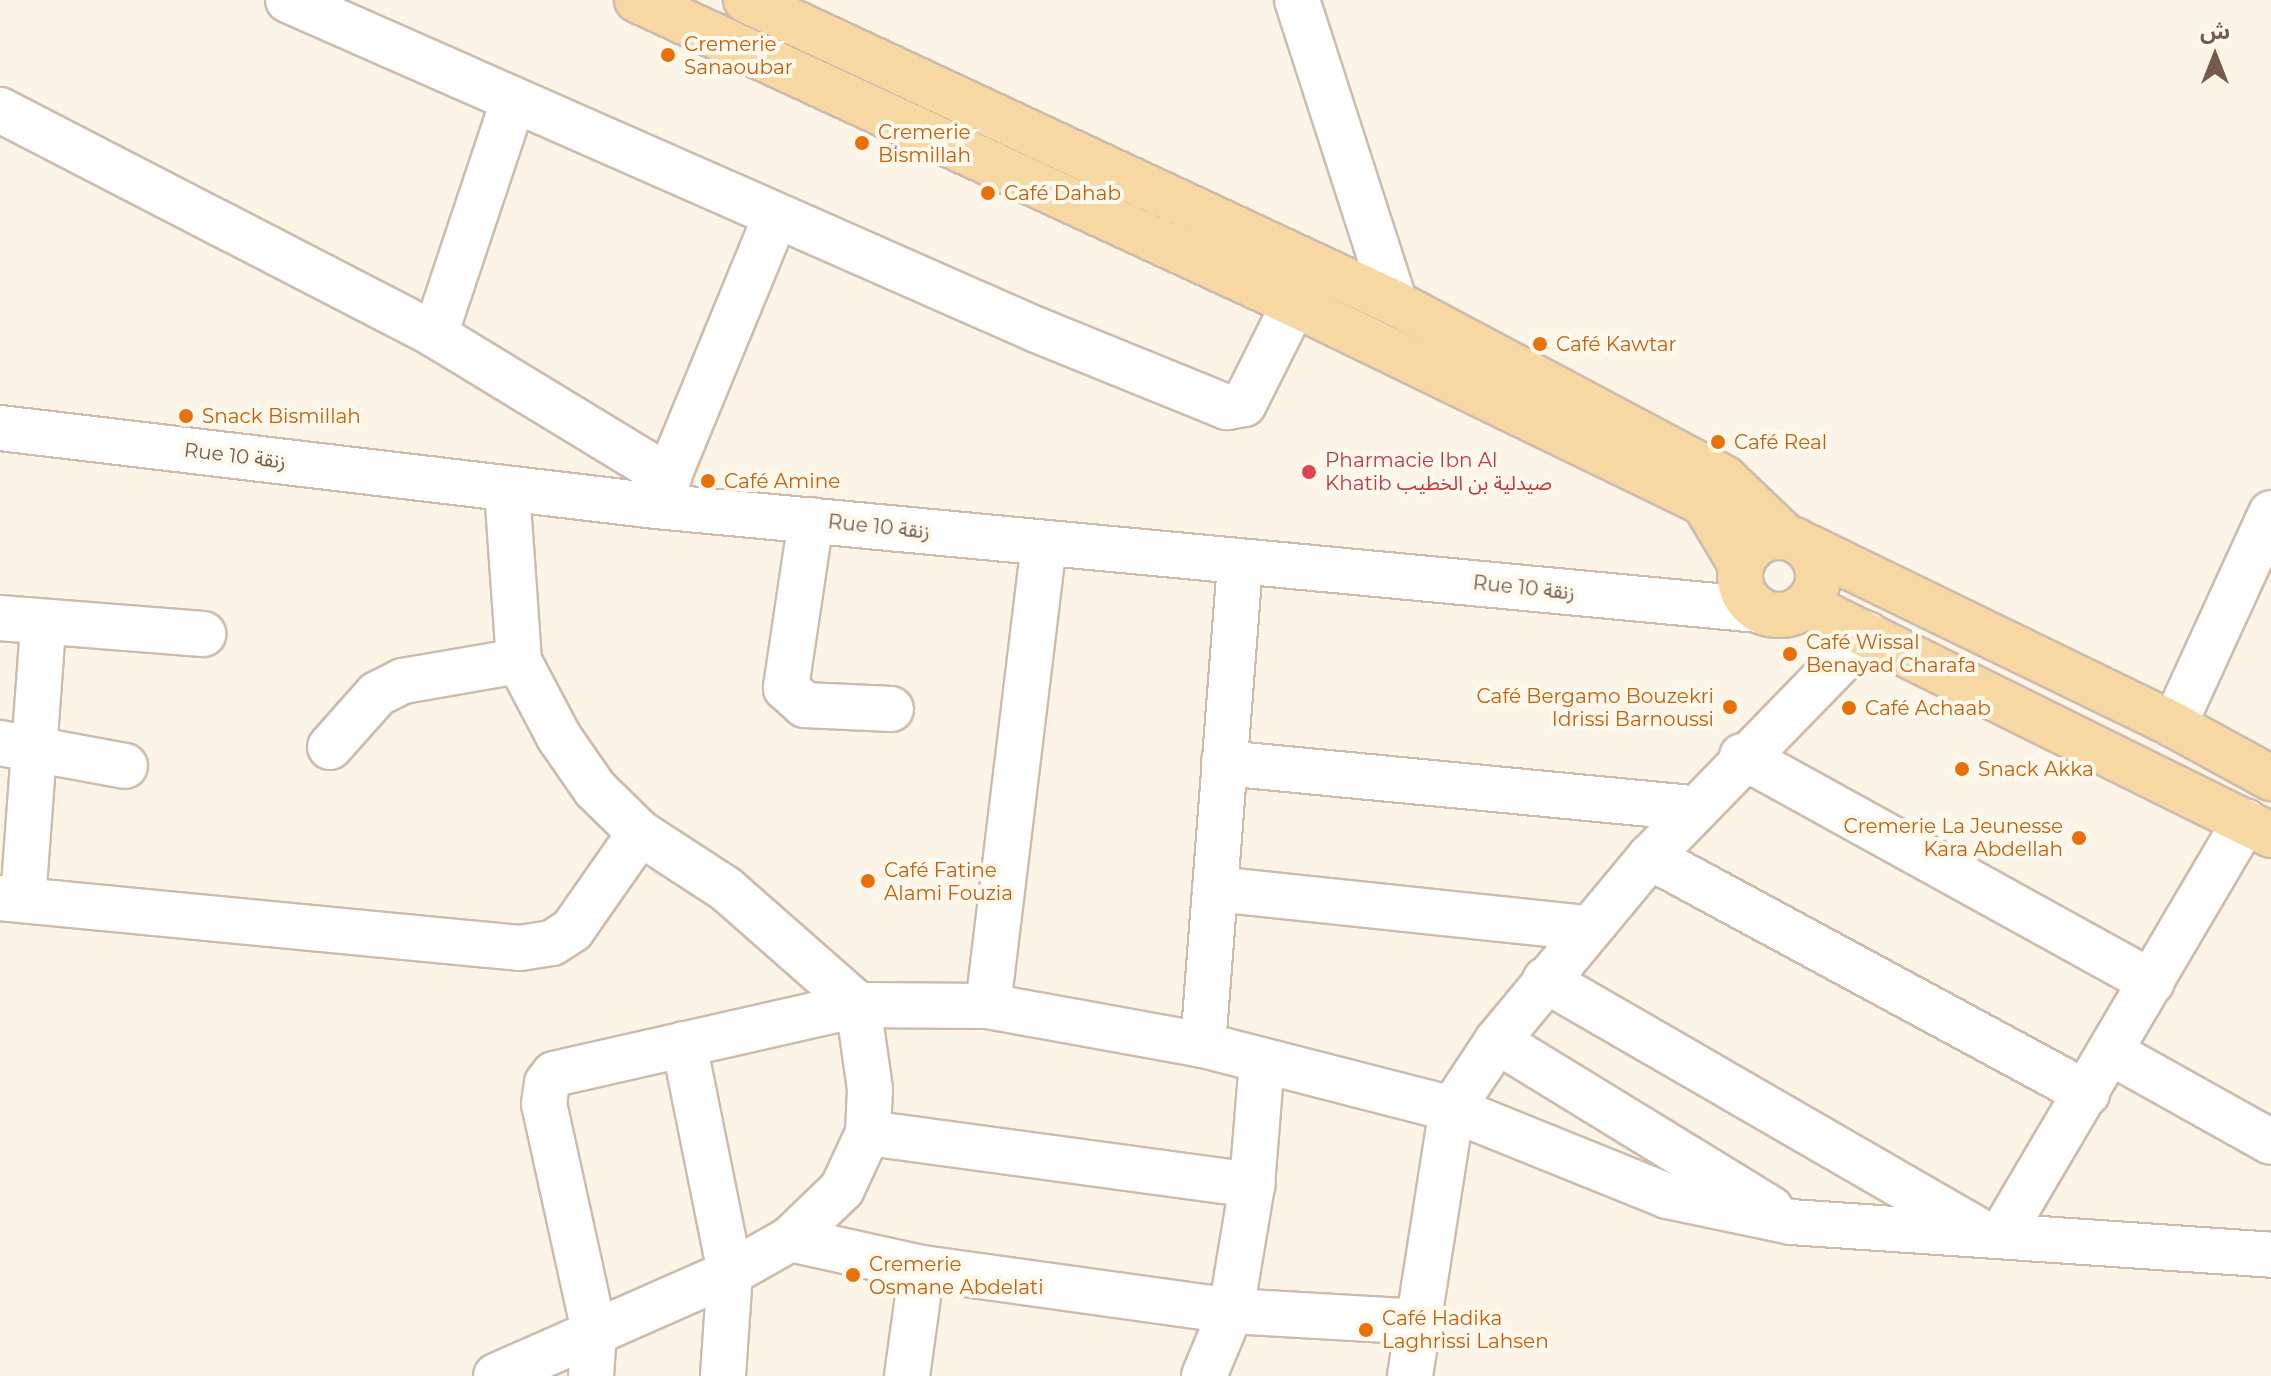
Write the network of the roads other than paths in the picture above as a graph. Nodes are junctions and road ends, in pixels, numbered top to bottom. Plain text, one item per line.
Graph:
1 (288, 0) edge
2 (637, 0) edge
3 (746, 0) edge
4 (1297, 0) edge
5 (513, 102) junction
6 (0, 110) edge
7 (776, 216) junction
8 (1313, 264) junction
9 (1395, 303) junction
10 (1294, 304) junction
11 (435, 335) junction
12 (0, 428) edge
13 (507, 490) junction
14 (662, 491) junction
15 (2271, 513) edge
16 (811, 520) junction
17 (1796, 542) junction
18 (1044, 543) junction
19 (1240, 561) junction
20 (1741, 565) junction
21 (1806, 605) junction
22 (1759, 610) junction
23 (0, 618) edge
24 (43, 625) junction
25 (203, 634) dead end
26 (1867, 634) junction
27 (519, 661) junction
28 (891, 709) dead end
29 (2174, 725) junction
30 (16, 744) edge
31 (330, 747) dead end
32 (1742, 756) junction
33 (1224, 763) junction
34 (125, 766) dead end
35 (2271, 778) edge
36 (1694, 808) junction
37 (2258, 828) edge
38 (640, 833) junction
39 (1650, 857) junction
40 (1215, 889) junction
41 (11, 899) edge
42 (1589, 928) junction
43 (1545, 980) junction
44 (2152, 982) junction
45 (858, 1005) junction
46 (988, 1006) junction
47 (1497, 1041) junction
48 (684, 1044) junction
49 (1203, 1045) junction
50 (2110, 1052) junction
51 (1262, 1060) junction
52 (2087, 1093) junction
53 (1452, 1109) junction
54 (868, 1133) junction
55 (2271, 1142) edge
56 (1252, 1185) junction
57 (1791, 1222) junction
58 (1992, 1234) junction
59 (790, 1239) junction
60 (2271, 1255) edge
61 (922, 1268) junction
62 (730, 1273) junction
63 (1231, 1311) junction
64 (1422, 1322) junction
65 (594, 1331) junction
66 (496, 1376) edge
67 (591, 1376) edge
68 (723, 1376) edge
69 (907, 1376) edge
70 (1204, 1376) edge
71 (1410, 1376) edge

1 - 5 street
2 - 10 main road
3 - 8 main road
4 - 9 street
5 - 7 street
5 - 11 street
6 - 11 street
7 - 10 street
7 - 14 street
8 - 9 main road
8 - 10 street
9 - 17 main road
10 - 20 main road
11 - 14 street
12 - 13 street, Rue 10 زنقة
13 - 14 street, Rue 10 زنقة
13 - 27 street
14 - 16 street, Rue 10 زنقة
15 - 29 street
16 - 18 street, Rue 10 زنقة
16 - 28 street
17 - 20 main road
17 - 21 main road
17 - 29 main road
18 - 19 street, Rue 10 زنقة
18 - 46 street
19 - 22 street, Rue 10 زنقة
19 - 33 street
20 - 22 main road
21 - 22 main road
21 - 26 main road
23 - 24 street
24 - 25 street
24 - 30 street
26 - 32 street
26 - 37 main road
27 - 31 street
27 - 38 street
29 - 35 main road
30 - 34 street
30 - 41 street
32 - 36 street
32 - 44 street
33 - 36 street
33 - 40 street
36 - 39 street
37 - 44 street
38 - 41 street
38 - 45 street
39 - 42 street
39 - 52 street
40 - 42 street
40 - 49 street
42 - 43 street
43 - 47 street
43 - 58 street
44 - 50 street
45 - 46 street
45 - 48 street
45 - 54 street
46 - 49 street
47 - 53 street
47 - 57 street
48 - 62 street
48 - 65 street
49 - 51 street
50 - 52 street
50 - 55 street
51 - 53 street
51 - 56 street
52 - 58 street
53 - 57 street
53 - 64 street
54 - 56 street
54 - 59 street
56 - 63 street
57 - 58 street
58 - 60 street
59 - 61 street
59 - 62 street
61 - 63 street
61 - 69 street
62 - 65 street
62 - 68 street
63 - 64 street
63 - 70 street
64 - 71 street
65 - 66 street
65 - 67 street

